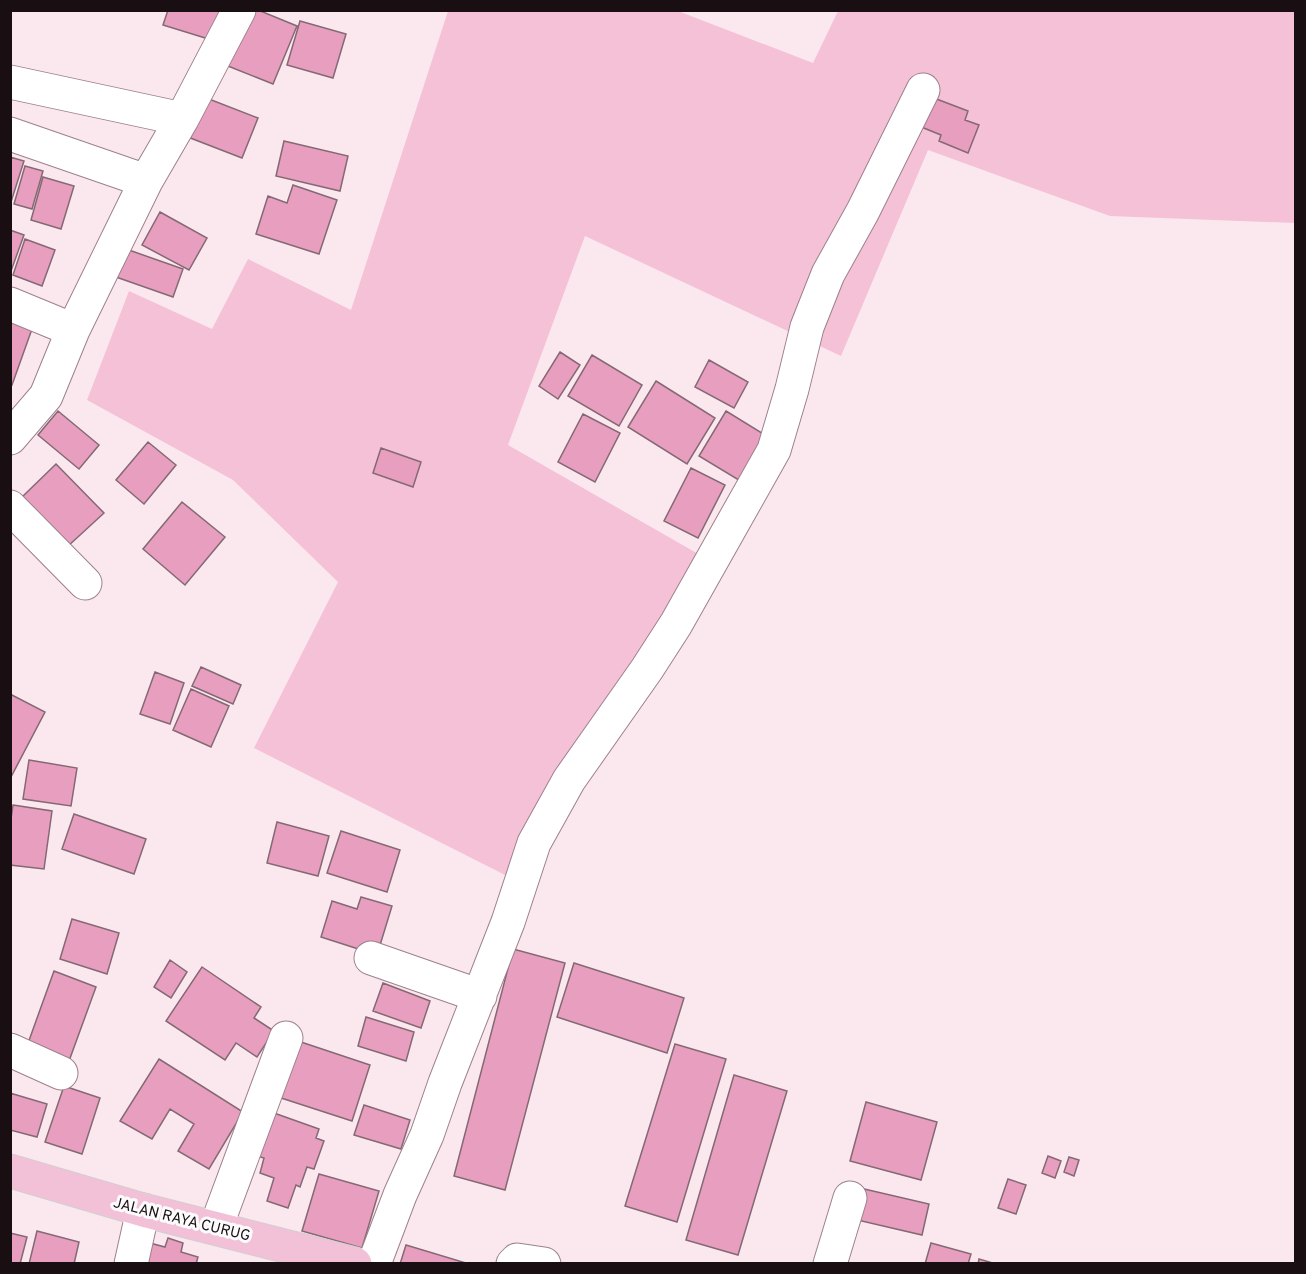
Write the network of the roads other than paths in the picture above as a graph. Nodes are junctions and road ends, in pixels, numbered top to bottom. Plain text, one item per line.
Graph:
1 (239, 10) edge
2 (10, 82) edge
3 (923, 90) dead end
4 (182, 119) junction
5 (10, 134) edge
6 (146, 181) junction
7 (10, 304) edge
8 (73, 330) junction
9 (10, 438) edge
10 (10, 507) edge
11 (86, 583) dead end
12 (371, 958) dead end
13 (480, 996) junction
14 (286, 1038) dead end
15 (10, 1050) edge
16 (61, 1073) dead end
17 (10, 1170) edge
18 (850, 1198) dead end
19 (143, 1210) junction
20 (216, 1227) junction
21 (131, 1263) edge
22 (355, 1263) edge
23 (374, 1263) edge
24 (513, 1263) edge
25 (544, 1263) edge
26 (830, 1263) edge

1 - 4 street
2 - 4 street
3 - 13 street
4 - 6 street
5 - 6 street
6 - 8 street
7 - 8 street
8 - 9 street
10 - 11 street
12 - 13 street
13 - 23 street
14 - 20 street
15 - 16 street
17 - 19 main road, JALAN RAYA CURUG
18 - 26 street
19 - 20 main road, JALAN RAYA CURUG
19 - 21 street
20 - 22 main road, JALAN RAYA CURUG
24 - 25 street

